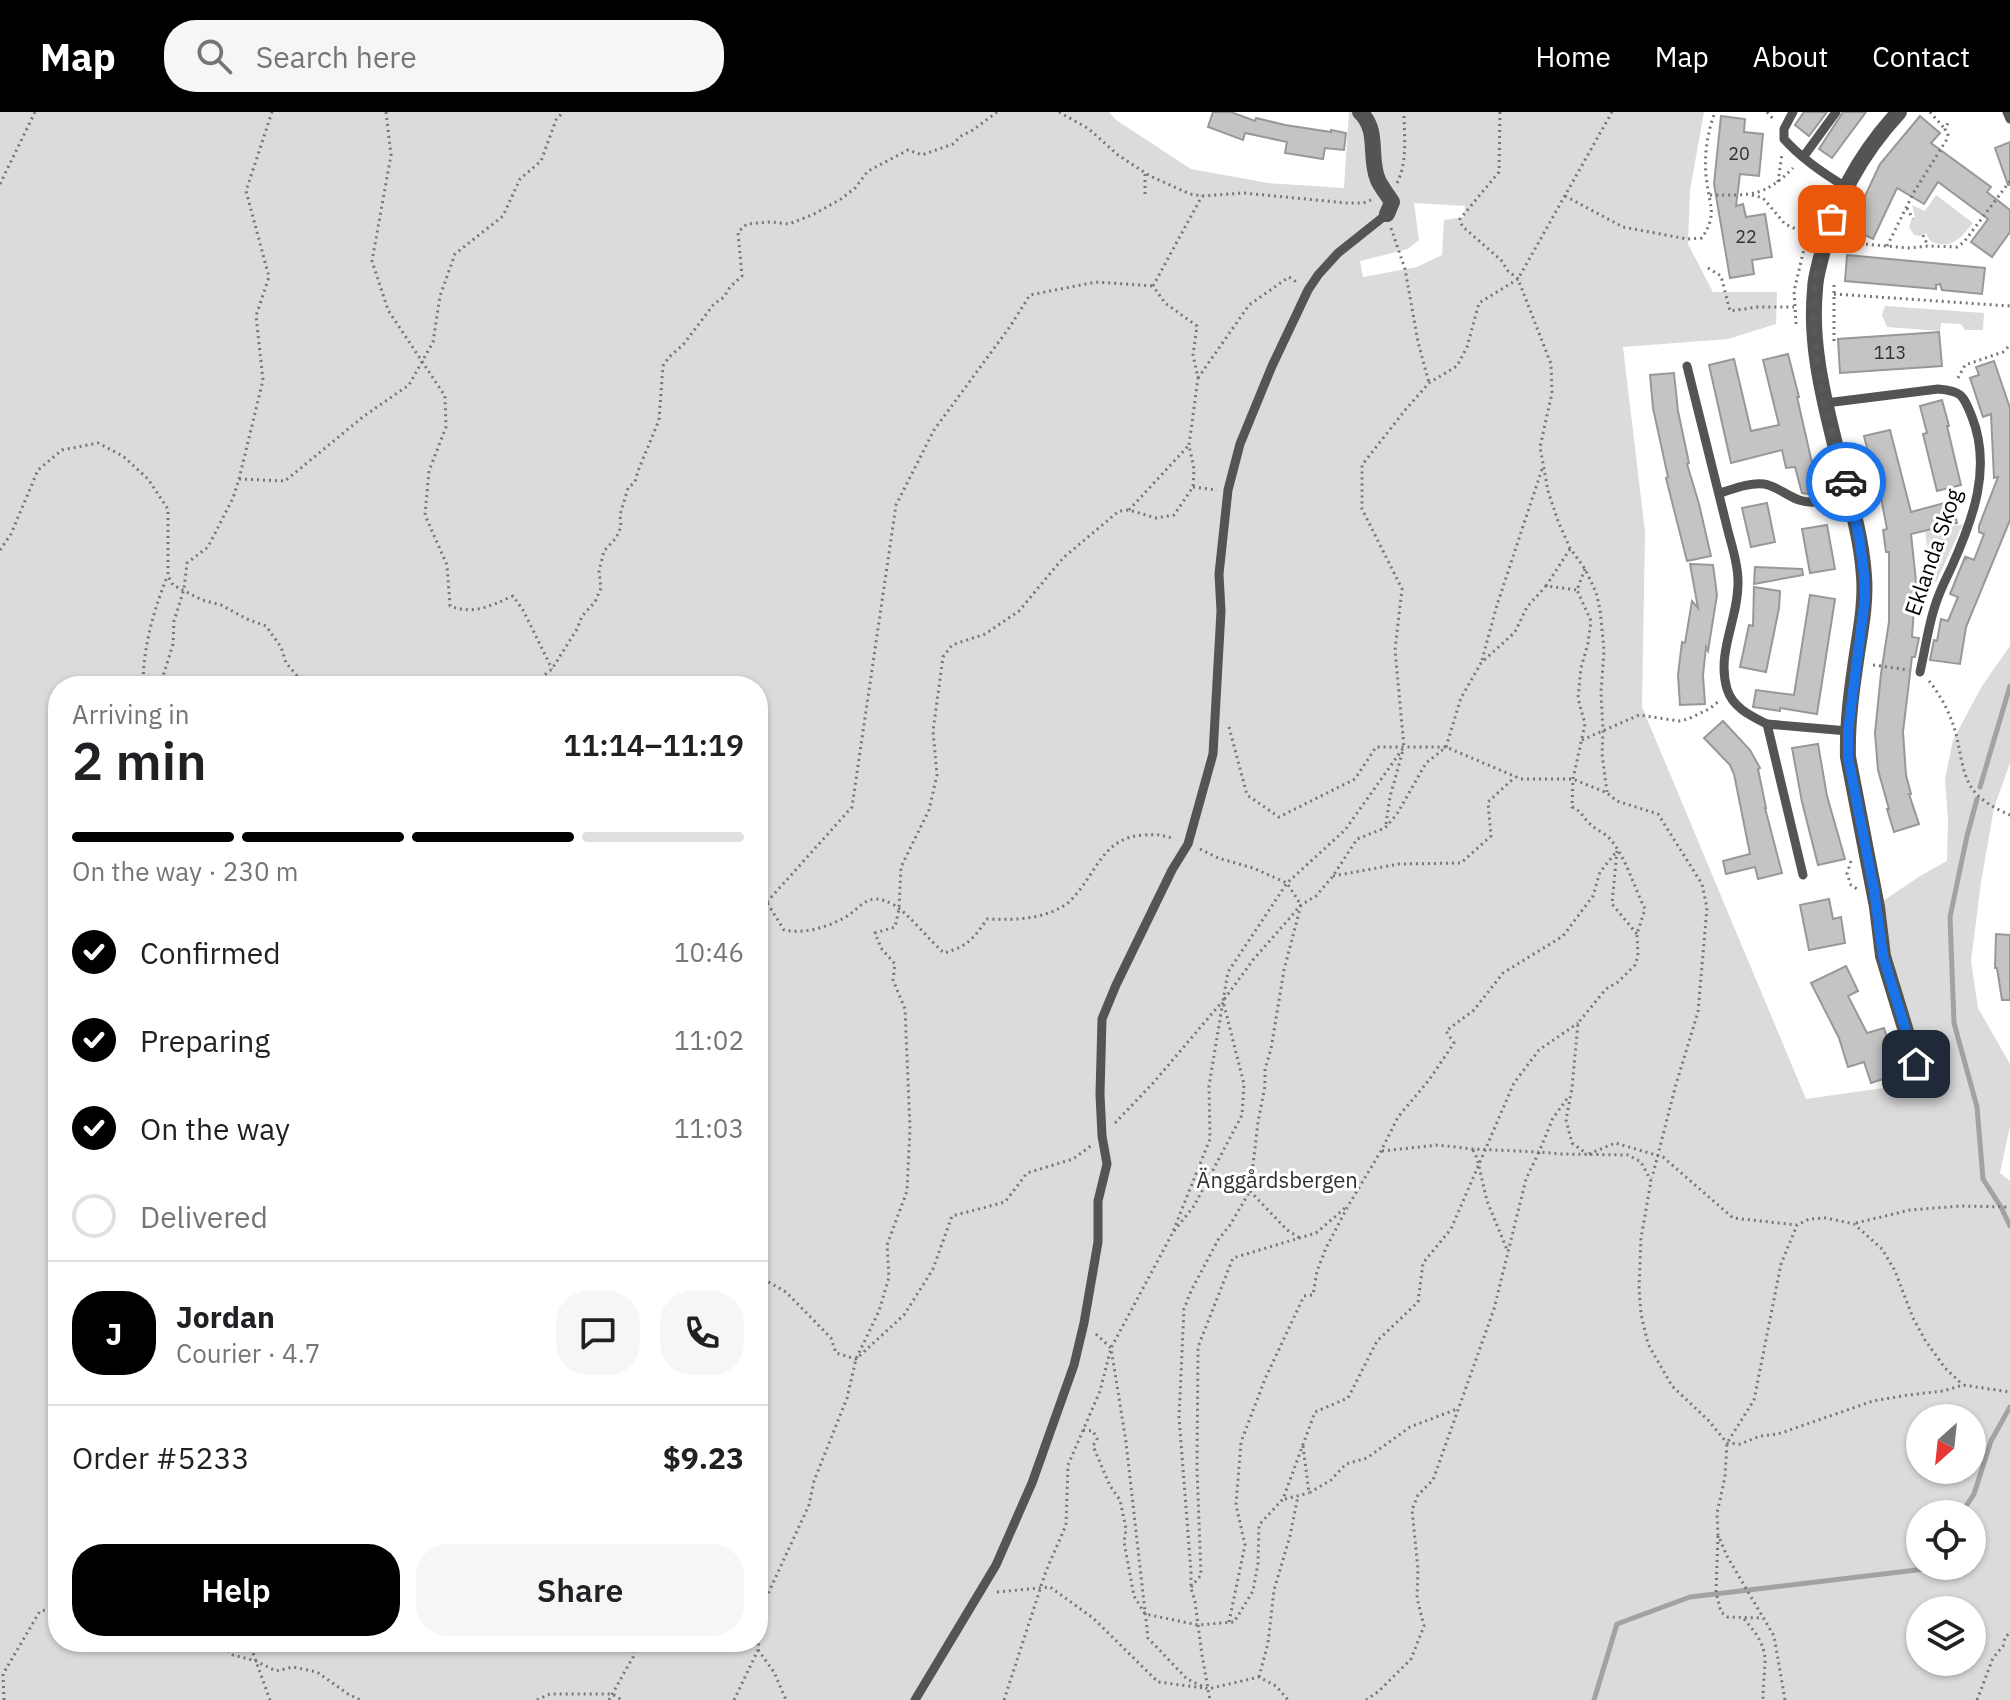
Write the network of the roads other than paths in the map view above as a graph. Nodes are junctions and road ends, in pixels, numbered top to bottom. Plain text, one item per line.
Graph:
1 (1360, 112) edge
2 (1793, 112) edge
3 (1836, 112) edge
4 (1899, 112) edge
5 (2007, 112) edge
6 (2010, 119) edge
7 (1804, 156) junction
8 (1846, 187) junction
9 (1387, 214) joint
10 (1687, 366) dead end
11 (1826, 403) junction
12 (1720, 493) junction
13 (1850, 495) junction
14 (1920, 672) road end
15 (1767, 724) junction
16 (1848, 731) junction
17 (1803, 875) dead end
18 (1916, 1064) dead end
19 (915, 1700) edge

1 - 9 street
2 - 7 lane
3 - 7 lane
4 - 8 street
5 - 6 lane
7 - 8 lane
8 - 11 street
9 - 19 lane
10 - 12 lane
11 - 13 street
11 - 14 lane, Eklanda Skog
12 - 13 lane
12 - 15 lane
13 - 16 street
15 - 16 lane
15 - 17 lane
16 - 18 street

